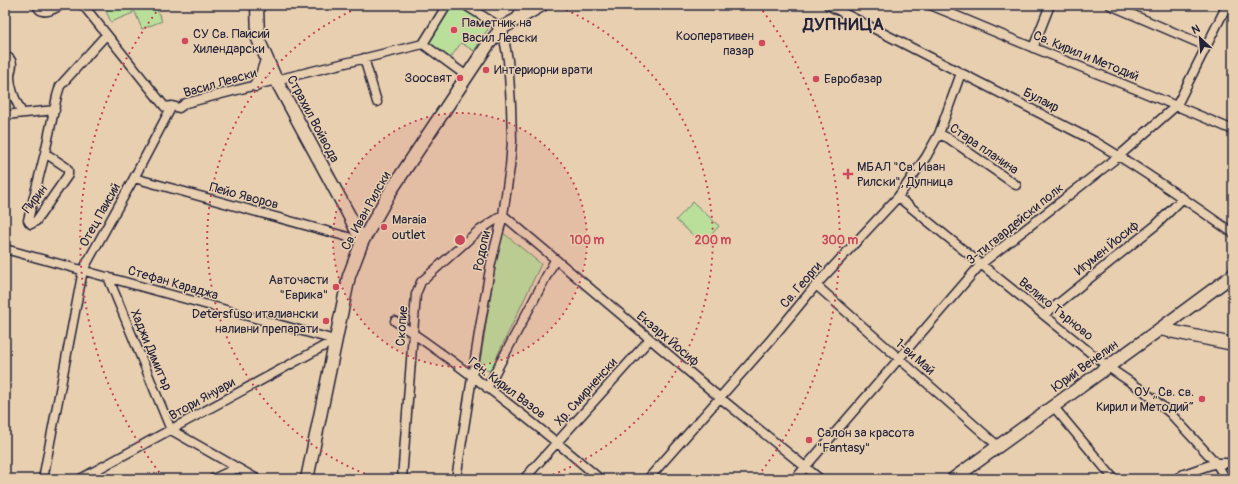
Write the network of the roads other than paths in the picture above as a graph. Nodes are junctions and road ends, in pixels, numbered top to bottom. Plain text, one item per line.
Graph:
1 (37, 5) edge
2 (61, 5) edge
3 (83, 5) edge
4 (257, 5) edge
5 (447, 5) edge
6 (465, 5) edge
7 (521, 5) edge
8 (542, 5) edge
9 (828, 5) edge
10 (930, 5) edge
11 (1050, 5) edge
12 (1110, 5) edge
13 (1227, 5) edge
14 (517, 18) junction
15 (502, 28) junction
16 (106, 35) junction
17 (423, 44) junction
18 (1206, 46) junction
19 (1033, 48) junction
20 (5, 58) edge
21 (364, 58) junction
22 (267, 60) junction
23 (961, 73) junction
24 (468, 77) junction
25 (276, 80) junction
26 (256, 85) junction
27 (377, 102) dead end
28 (1177, 105) junction
29 (172, 106) junction
30 (55, 110) junction
31 (22, 113) junction
32 (5, 115) edge
33 (1233, 130) edge
34 (939, 134) junction
35 (45, 153) junction
36 (1120, 156) junction
37 (134, 178) junction
38 (1016, 185) dead end
39 (898, 197) junction
40 (1184, 198) junction
41 (503, 215) junction
42 (1233, 233) edge
43 (348, 237) dead end
44 (362, 242) junction
45 (5, 248) edge
46 (555, 260) junction
47 (981, 264) junction
48 (83, 270) junction
49 (1233, 275) edge
50 (108, 277) junction
51 (816, 285) junction
52 (1044, 314) junction
53 (395, 321) dead end
54 (1160, 330) junction
55 (414, 334) junction
56 (650, 339) junction
57 (335, 340) junction
58 (1233, 344) edge
59 (899, 359) junction
60 (1108, 367) junction
61 (472, 377) junction
62 (487, 388) junction
63 (720, 398) junction
64 (1053, 406) junction
65 (171, 430) junction
66 (557, 441) junction
67 (998, 446) junction
68 (1216, 463) junction
69 (1233, 463) edge
70 (805, 467) junction
71 (237, 468) junction
72 (43, 479) edge
73 (80, 479) edge
74 (213, 479) edge
75 (257, 479) edge
76 (307, 479) edge
77 (402, 479) edge
78 (456, 479) edge
79 (524, 479) edge
80 (600, 479) edge
81 (648, 479) edge
82 (795, 479) edge
83 (820, 479) edge
84 (953, 479) edge
85 (1114, 479) edge
86 (1176, 479) edge
87 (1226, 479) edge

1 - 2 street
3 - 16 street
4 - 22 street, Страхил Войвода
5 - 17 street
6 - 15 street
7 - 14 street
8 - 14 street, Св. Иван Рилски
9 - 23 street, Булаир
10 - 19 street, Св. Кирил и Методий
11 - 19 street
12 - 18 street
13 - 18 street, 3-ти гвардейски полк
14 - 15 street, Св. Иван Рилски
15 - 24 street, Св. Иван Рилски
15 - 41 street, Родопи
16 - 29 street
16 - 30 street, Пирин
17 - 21 street, Васил Левски
17 - 24 street
18 - 28 street, 3-ти гвардейски полк
19 - 28 street, Св. Кирил и Методий
20 - 31 street
21 - 25 street, Васил Левски
21 - 27 street
22 - 25 street, Страхил Войвода
22 - 26 street
23 - 34 street, Св. Георги
23 - 36 street, Булаир
24 - 44 street, Св. Иван Рилски
25 - 26 street, Васил Левски
25 - 44 street, Страхил Войвода
26 - 29 street, Васил Левски
28 - 33 street, Св. Кирил и Методий
28 - 36 street, 3-ти гвардейски полк
29 - 37 street, Отец Паисий
30 - 31 street
30 - 35 street, Пирин
31 - 32 street
34 - 38 street, Стара планина
34 - 39 street, Св. Георги
35 - 35 street, Пирин
36 - 40 street, Булаир
36 - 47 street, 3-ти гвардейски полк
37 - 43 street, Пейо Яворов
37 - 48 street, Отец Паисий
39 - 47 street, Велико Търново
39 - 51 street, Св. Георги
40 - 42 street, Булаир
40 - 52 street, Игумен Йосиф
41 - 46 street, Екзарх Йосиф
41 - 55 street, Скопие
41 - 61 street, Родопи
44 - 57 street, Св. Иван Рилски
45 - 48 street, Стефан Караджа
46 - 56 street, Екзарх Йосиф
46 - 62 street
47 - 52 street, Велико Търново
47 - 59 street, 3-ти гвардейски полк
48 - 50 street, Стефан Караджа
48 - 72 street, Отец Паисий
49 - 54 street, Юрий Венелин
50 - 57 street, Стефан Караджа
50 - 65 street, Хаджи Димитър
51 - 59 street, 1-ви Май
51 - 63 street, Св. Георги
52 - 60 street, Велико Търново
53 - 55 street, Ген. Кирил Вазов
54 - 58 street
54 - 60 street, Юрий Венелин
55 - 61 street, Ген. Кирил Вазов
55 - 77 street, Скопие
56 - 63 street, Екзарх Йосиф
56 - 66 street, Хр. Смирненски
57 - 65 street, Втори Януари
57 - 76 street, Св. Иван Рилски
59 - 67 street, 1-ви Май
59 - 70 street, 3-ти гвардейски полк
60 - 64 street, Юрий Венелин
60 - 68 street, Велико Търново
61 - 62 street, Ген. Кирил Вазов
61 - 78 street, Родопи
62 - 66 street, Ген. Кирил Вазов
63 - 70 street, Екзарх Йосиф
63 - 81 street, Св. Георги
64 - 67 street, Юрий Венелин
64 - 85 street
65 - 71 street
65 - 73 street, Втори Януари
66 - 79 street, Хр. Смирненски
66 - 80 street, Ген. Кирил Вазов
67 - 84 street, Юрий Венелин
68 - 69 street
68 - 86 street
68 - 87 street, Велико Търново
70 - 82 street, 3-ти гвардейски полк
70 - 83 street, Екзарх Йосиф
71 - 74 street
71 - 75 street

